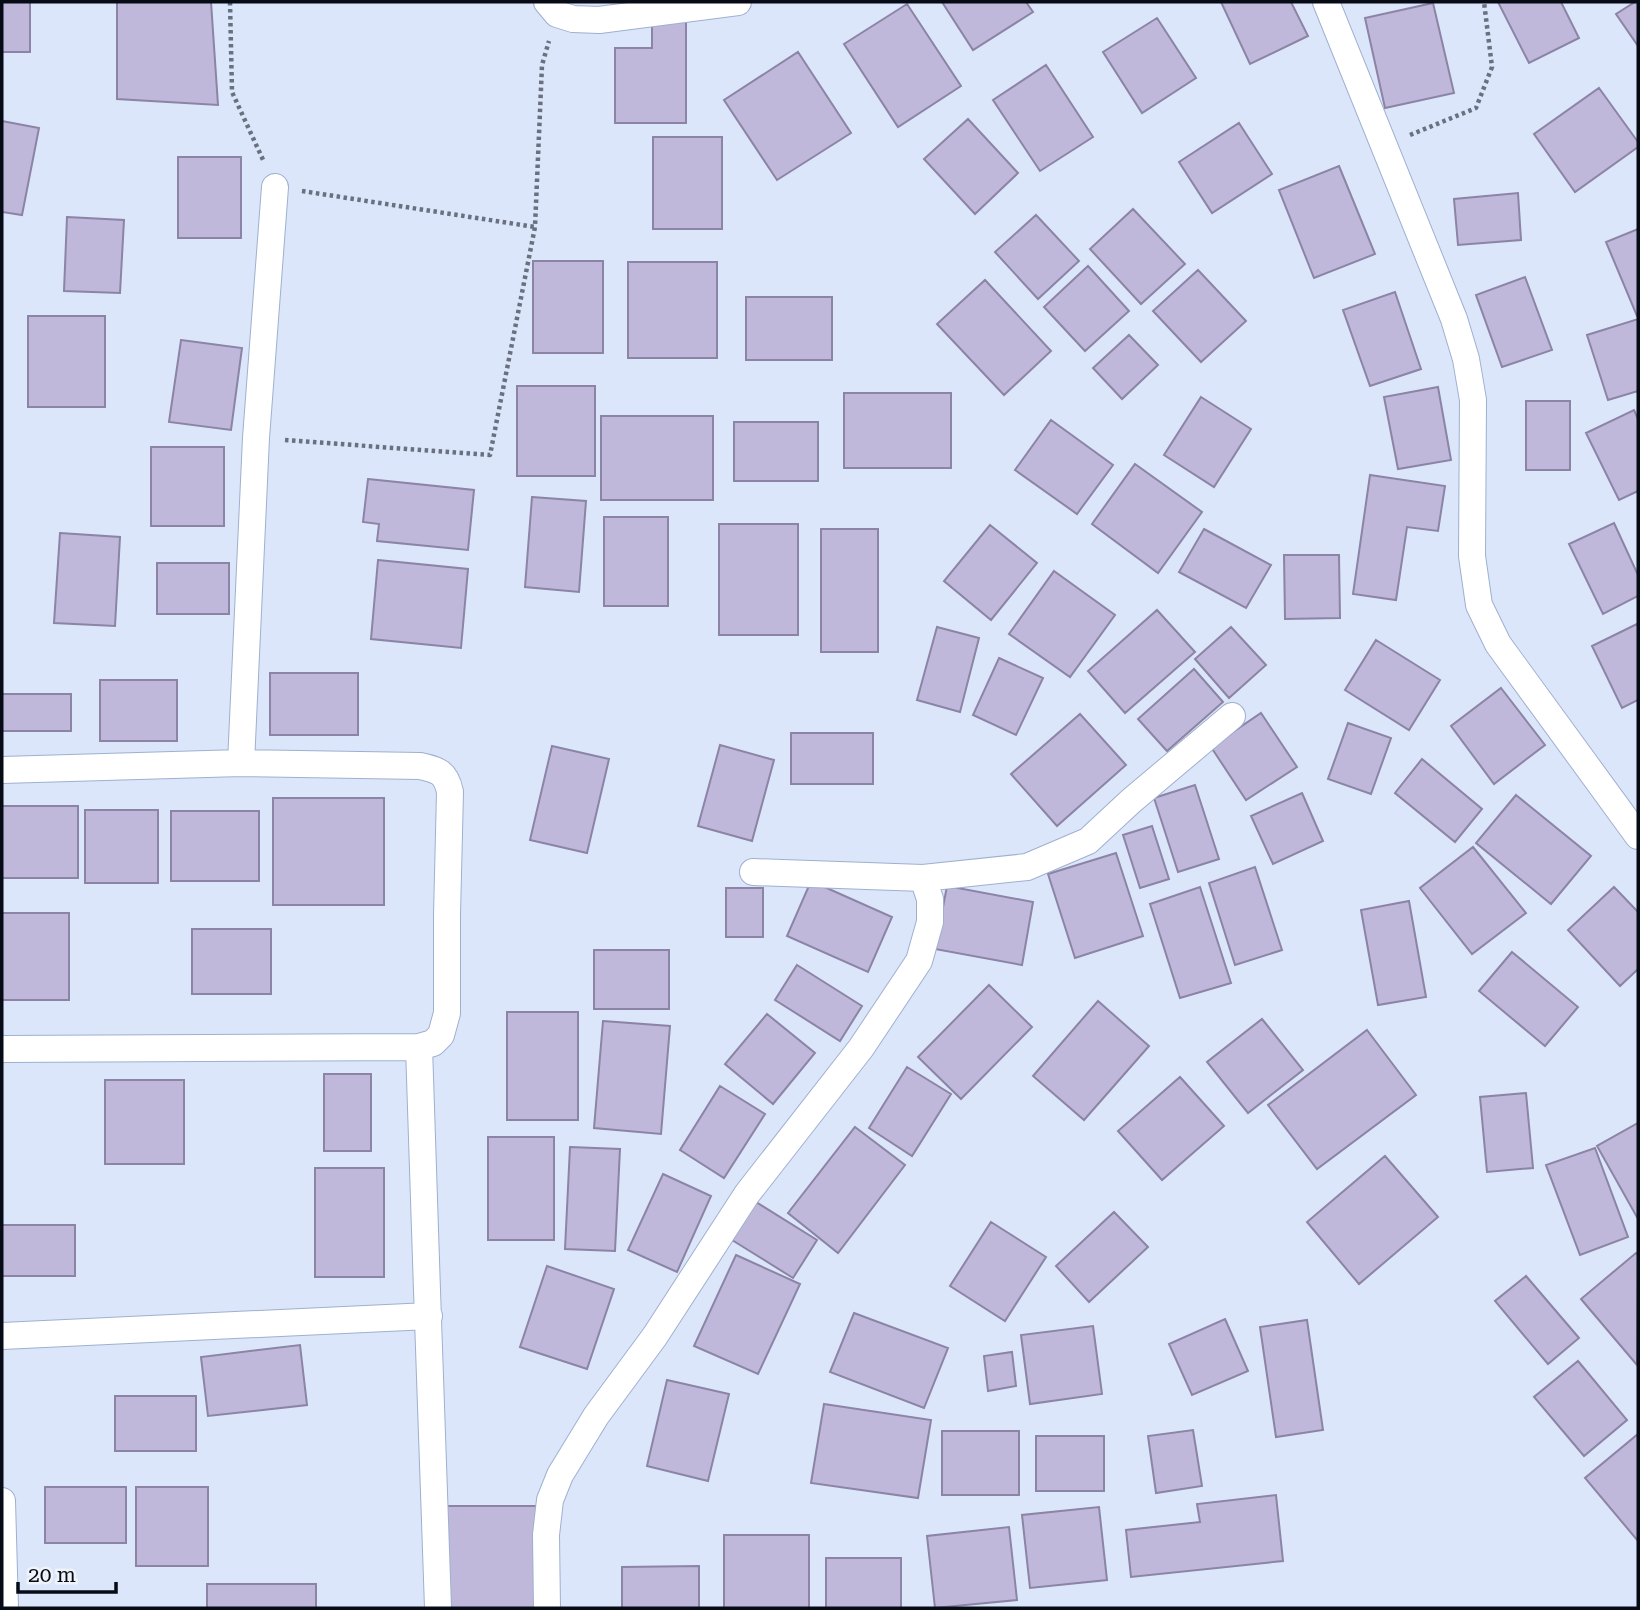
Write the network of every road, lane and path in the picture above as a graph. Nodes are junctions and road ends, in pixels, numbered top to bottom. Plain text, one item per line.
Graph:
1 (230, 2) edge
2 (738, 2) edge
3 (1325, 2) edge
4 (1484, 2) edge
5 (681, 5) edge
6 (552, 8) edge
7 (1383, 146) junction
8 (275, 187) junction
9 (534, 227) junction
10 (256, 439) junction
11 (1232, 716) dead end
12 (241, 763) junction
13 (2, 770) edge
14 (1638, 836) edge
15 (753, 872) dead end
16 (923, 878) junction
17 (419, 1047) junction
18 (2, 1049) edge
19 (429, 1316) junction
20 (2, 1336) edge
21 (2, 1501) edge
22 (5, 1608) edge
23 (438, 1608) edge
24 (547, 1608) edge

1 - 8 path
2 - 5 street
3 - 7 street
4 - 7 path
5 - 6 street
6 - 9 path
7 - 14 street
8 - 9 path
8 - 10 street
9 - 10 path
10 - 12 street
11 - 16 street
12 - 13 street
12 - 17 street
15 - 16 street
16 - 24 street
17 - 18 street
17 - 19 street
19 - 20 street
19 - 23 street
21 - 22 street

